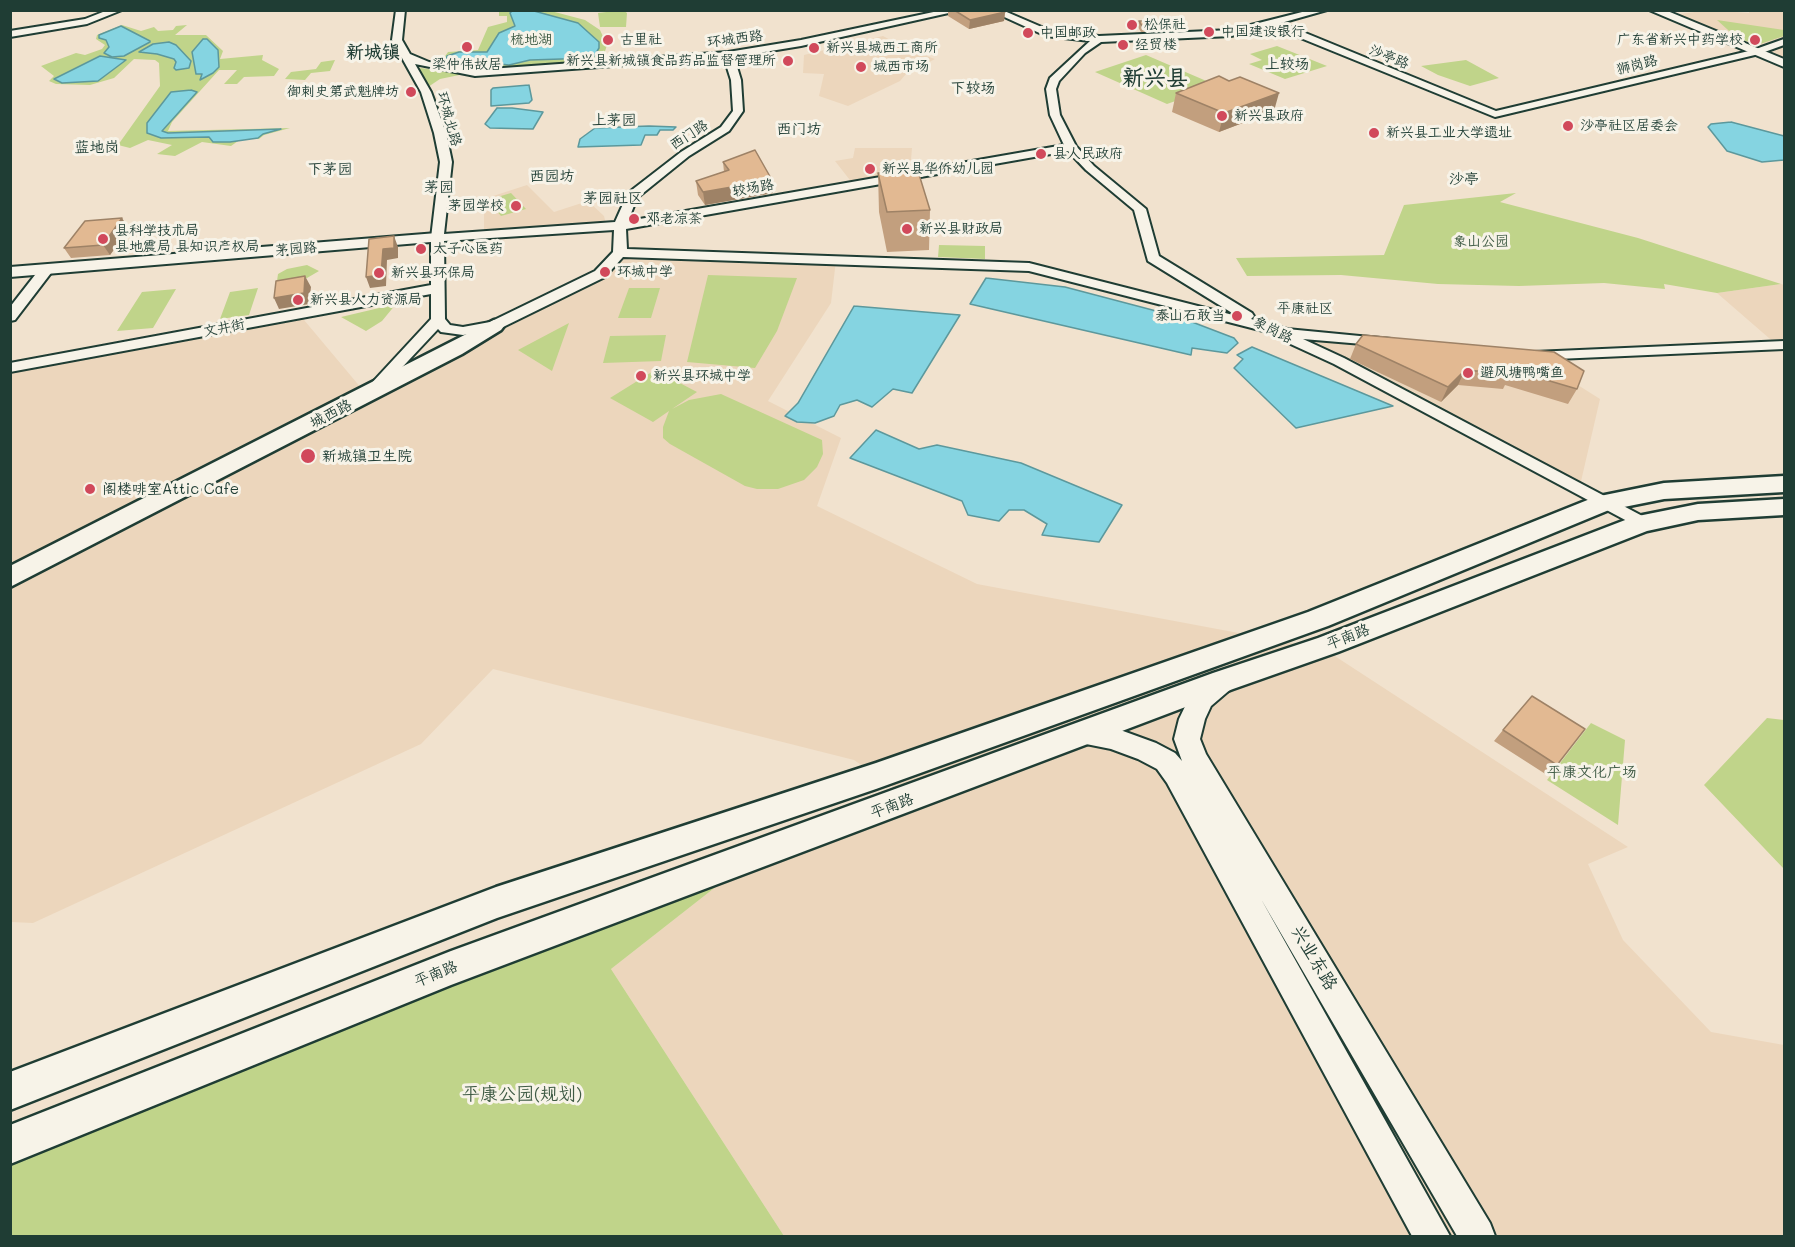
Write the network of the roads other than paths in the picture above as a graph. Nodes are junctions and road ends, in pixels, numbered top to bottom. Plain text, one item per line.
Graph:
1 (118, 10) edge
2 (401, 10) edge
3 (958, 10) edge
4 (1323, 10) edge
5 (1654, 10) edge
6 (996, 11) edge
7 (58, 17) dead end
8 (1274, 24) junction
9 (48, 27) junction
10 (10, 34) edge
11 (1049, 34) junction
12 (1099, 39) junction
13 (1785, 42) edge
14 (1082, 51) junction
15 (1756, 52) junction
16 (728, 54) junction
17 (407, 56) junction
18 (1785, 63) edge
19 (475, 74) junction
20 (435, 86) junction
21 (1495, 114) joint
22 (1071, 147) junction
23 (620, 226) junction
24 (437, 238) junction
25 (620, 253) junction
26 (47, 269) junction
27 (10, 272) edge
28 (438, 288) junction
29 (10, 317) edge
30 (438, 320) junction
31 (494, 326) junction
32 (1261, 326) junction
33 (1404, 344) edge
34 (1785, 345) edge
35 (1521, 355) edge
36 (10, 368) edge
37 (367, 396) junction
38 (1785, 484) edge
39 (1604, 503) junction
40 (1785, 507) edge
41 (1642, 524) junction
42 (10, 560) edge
43 (10, 579) edge
44 (1223, 681) junction
45 (1085, 734) junction
46 (10, 1091) edge
47 (10, 1144) edge
48 (1432, 1236) edge
49 (1477, 1236) edge

1 - 9 street
2 - 17 street, 环城北路
3 - 16 street, 环城西路
4 - 8 street
5 - 15 street
6 - 11 street
7 - 9 street
8 - 12 street
8 - 21 street, 沙亭路
9 - 10 street
11 - 12 street
11 - 14 street
12 - 14 street, 象岗路
13 - 15 street, 狮岗路
14 - 22 street, 象岗路
15 - 18 street
15 - 21 street, 狮岗路
16 - 19 street, 环城西路
16 - 23 street, 西门路
17 - 19 street, 环城西路
17 - 20 street, 环城北路
19 - 20 street, 环城西路
20 - 24 street, 环城北路
22 - 23 street, 较场路
22 - 32 street, 象岗路
23 - 24 street, 较场路
23 - 25 street
24 - 26 street, 茅园路
24 - 28 street, 环城北路
25 - 31 street, 城西路
25 - 32 street
26 - 27 street, 茅园路
26 - 29 street
28 - 30 street, 环城北路
28 - 36 street, 文井街
30 - 31 street
30 - 37 street
31 - 37 main road, 城西路
31 - 42 main road
32 - 33 street
32 - 39 street, 象岗路
34 - 35 street
37 - 43 main road, 城西路
38 - 39 main road, 平南路
39 - 41 street, 象岗路
39 - 46 main road, 平南路
40 - 41 main road, 平南路
41 - 44 main road, 平南路
44 - 45 main road, 平南路
44 - 49 street, 兴业东路
45 - 47 main road, 平南路
45 - 48 street, 兴业东路

